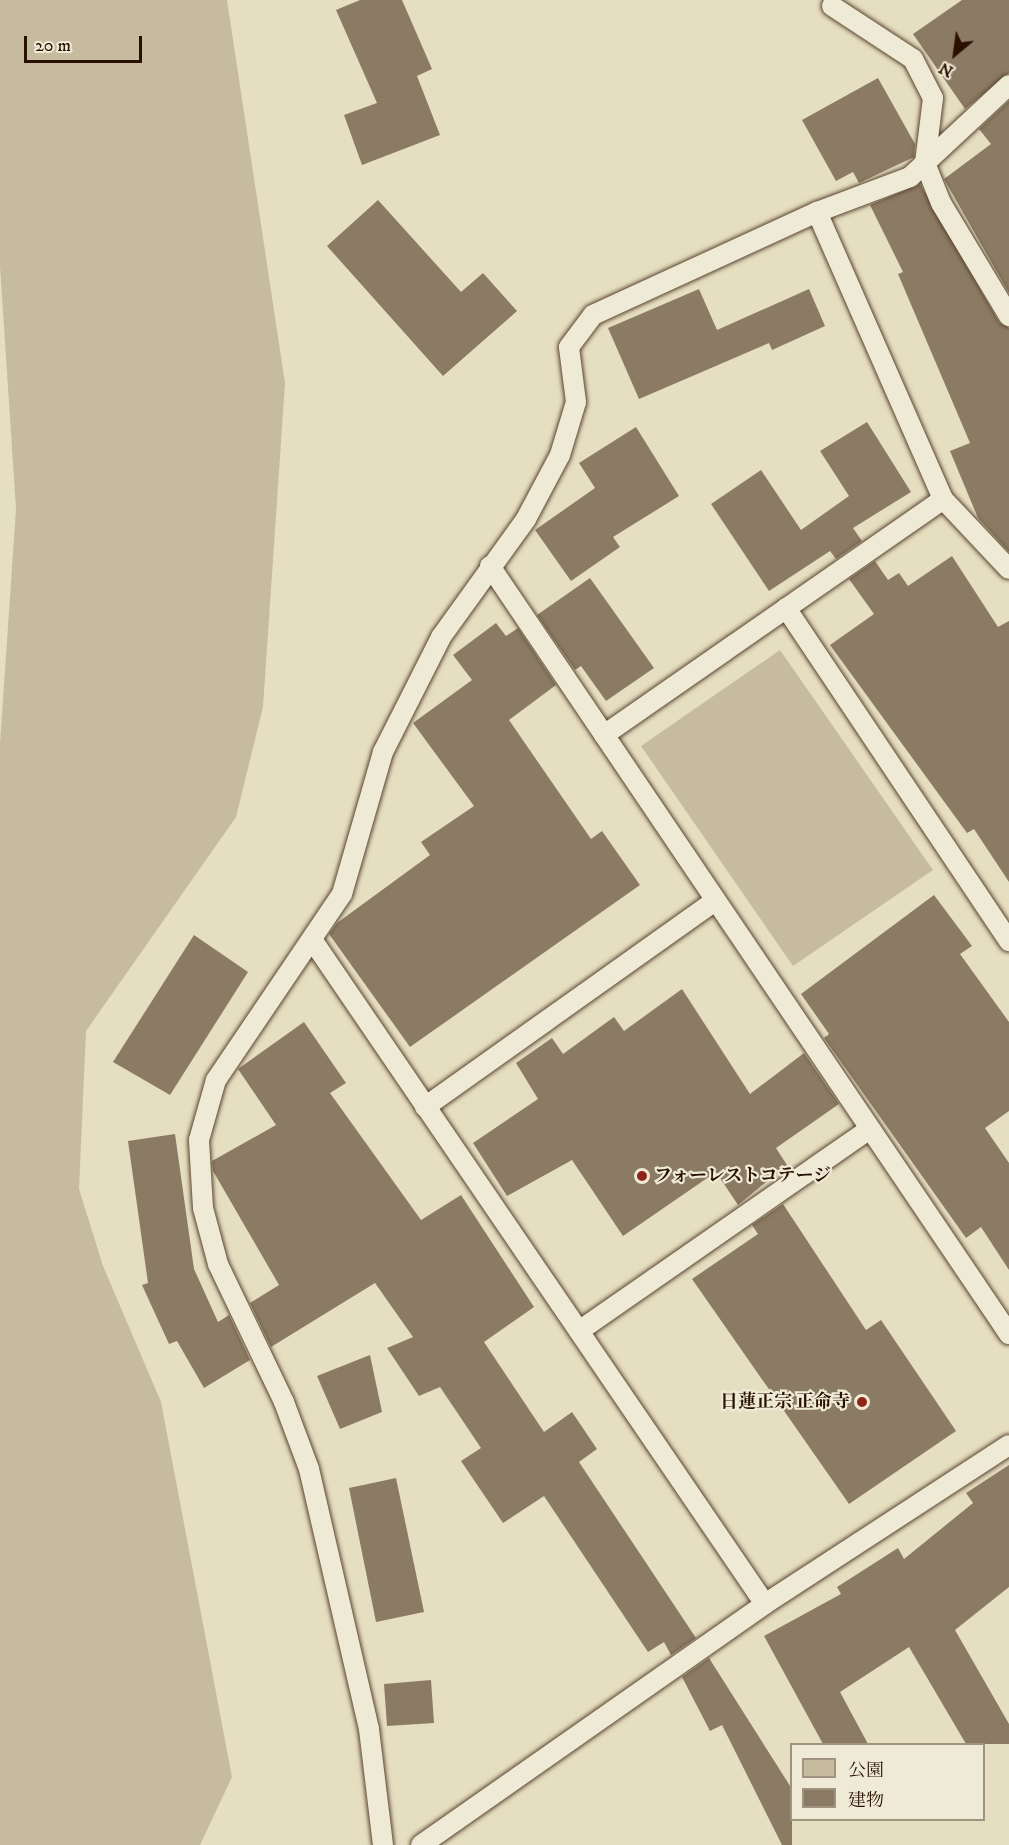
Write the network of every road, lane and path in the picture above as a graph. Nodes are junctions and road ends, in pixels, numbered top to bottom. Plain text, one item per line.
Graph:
1 (832, 6) dead end
2 (1009, 85) edge
3 (925, 163) junction
4 (817, 212) junction
5 (1009, 316) edge
6 (943, 499) junction
7 (490, 566) junction
8 (1009, 569) edge
9 (786, 608) junction
10 (604, 735) junction
11 (715, 901) junction
12 (313, 941) junction
13 (1009, 941) edge
14 (425, 1107) junction
15 (868, 1130) junction
16 (579, 1331) junction
17 (1009, 1334) edge
18 (1009, 1445) edge
19 (765, 1604) junction
20 (383, 1845) edge
21 (421, 1845) edge

1 - 3 lane
2 - 3 lane
3 - 4 lane
3 - 5 lane
4 - 6 lane
4 - 7 lane
6 - 8 lane
6 - 9 lane
7 - 10 lane
7 - 12 lane
9 - 10 lane
9 - 13 lane
10 - 11 lane
11 - 14 lane
11 - 15 lane
12 - 14 lane
12 - 20 lane
14 - 16 lane
15 - 16 lane
15 - 17 lane
16 - 19 lane
18 - 19 lane
19 - 21 lane

